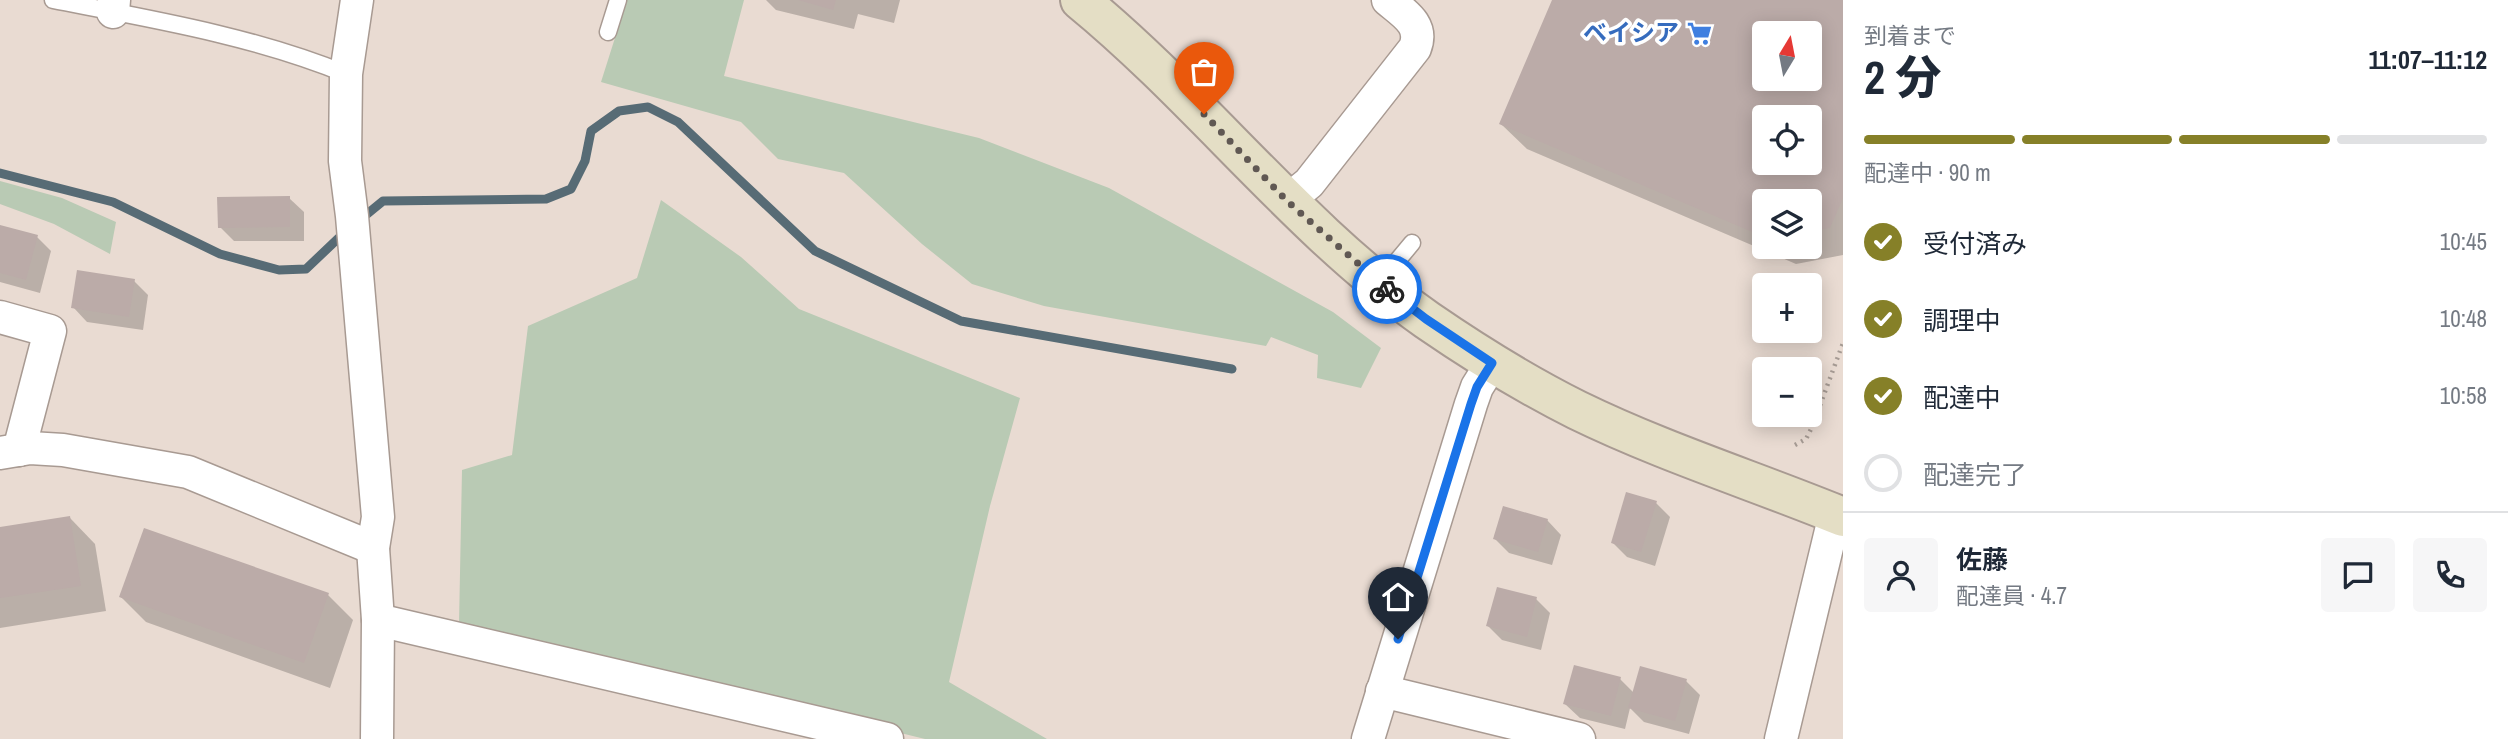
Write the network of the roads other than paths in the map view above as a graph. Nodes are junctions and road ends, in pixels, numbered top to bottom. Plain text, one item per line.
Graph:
1 (53, 0) edge
2 (357, 0) edge
3 (618, 0) edge
4 (1080, 0) edge
5 (1388, 0) edge
6 (114, 6) edge
7 (608, 32) dead end
8 (346, 74) junction
9 (1287, 201) junction
10 (1412, 243) dead end
11 (1373, 278) junction
12 (0, 317) edge
13 (1492, 363) junction
14 (10, 451) edge
15 (1840, 507) edge
16 (373, 548) junction
17 (378, 620) junction
18 (1382, 691) junction
19 (817, 730) edge
20 (377, 739) edge
21 (887, 739) edge
22 (1368, 739) edge
23 (1579, 739) edge
24 (1781, 739) edge

1 - 6 lane
2 - 8 street
3 - 7 lane
4 - 9 street
5 - 9 street
6 - 8 lane
8 - 16 street
9 - 11 street
10 - 11 lane
11 - 13 street
12 - 14 street
13 - 15 street
13 - 18 street
14 - 16 street
15 - 24 street
16 - 17 street
17 - 19 street
17 - 20 street
18 - 22 street
18 - 23 street
19 - 21 street

